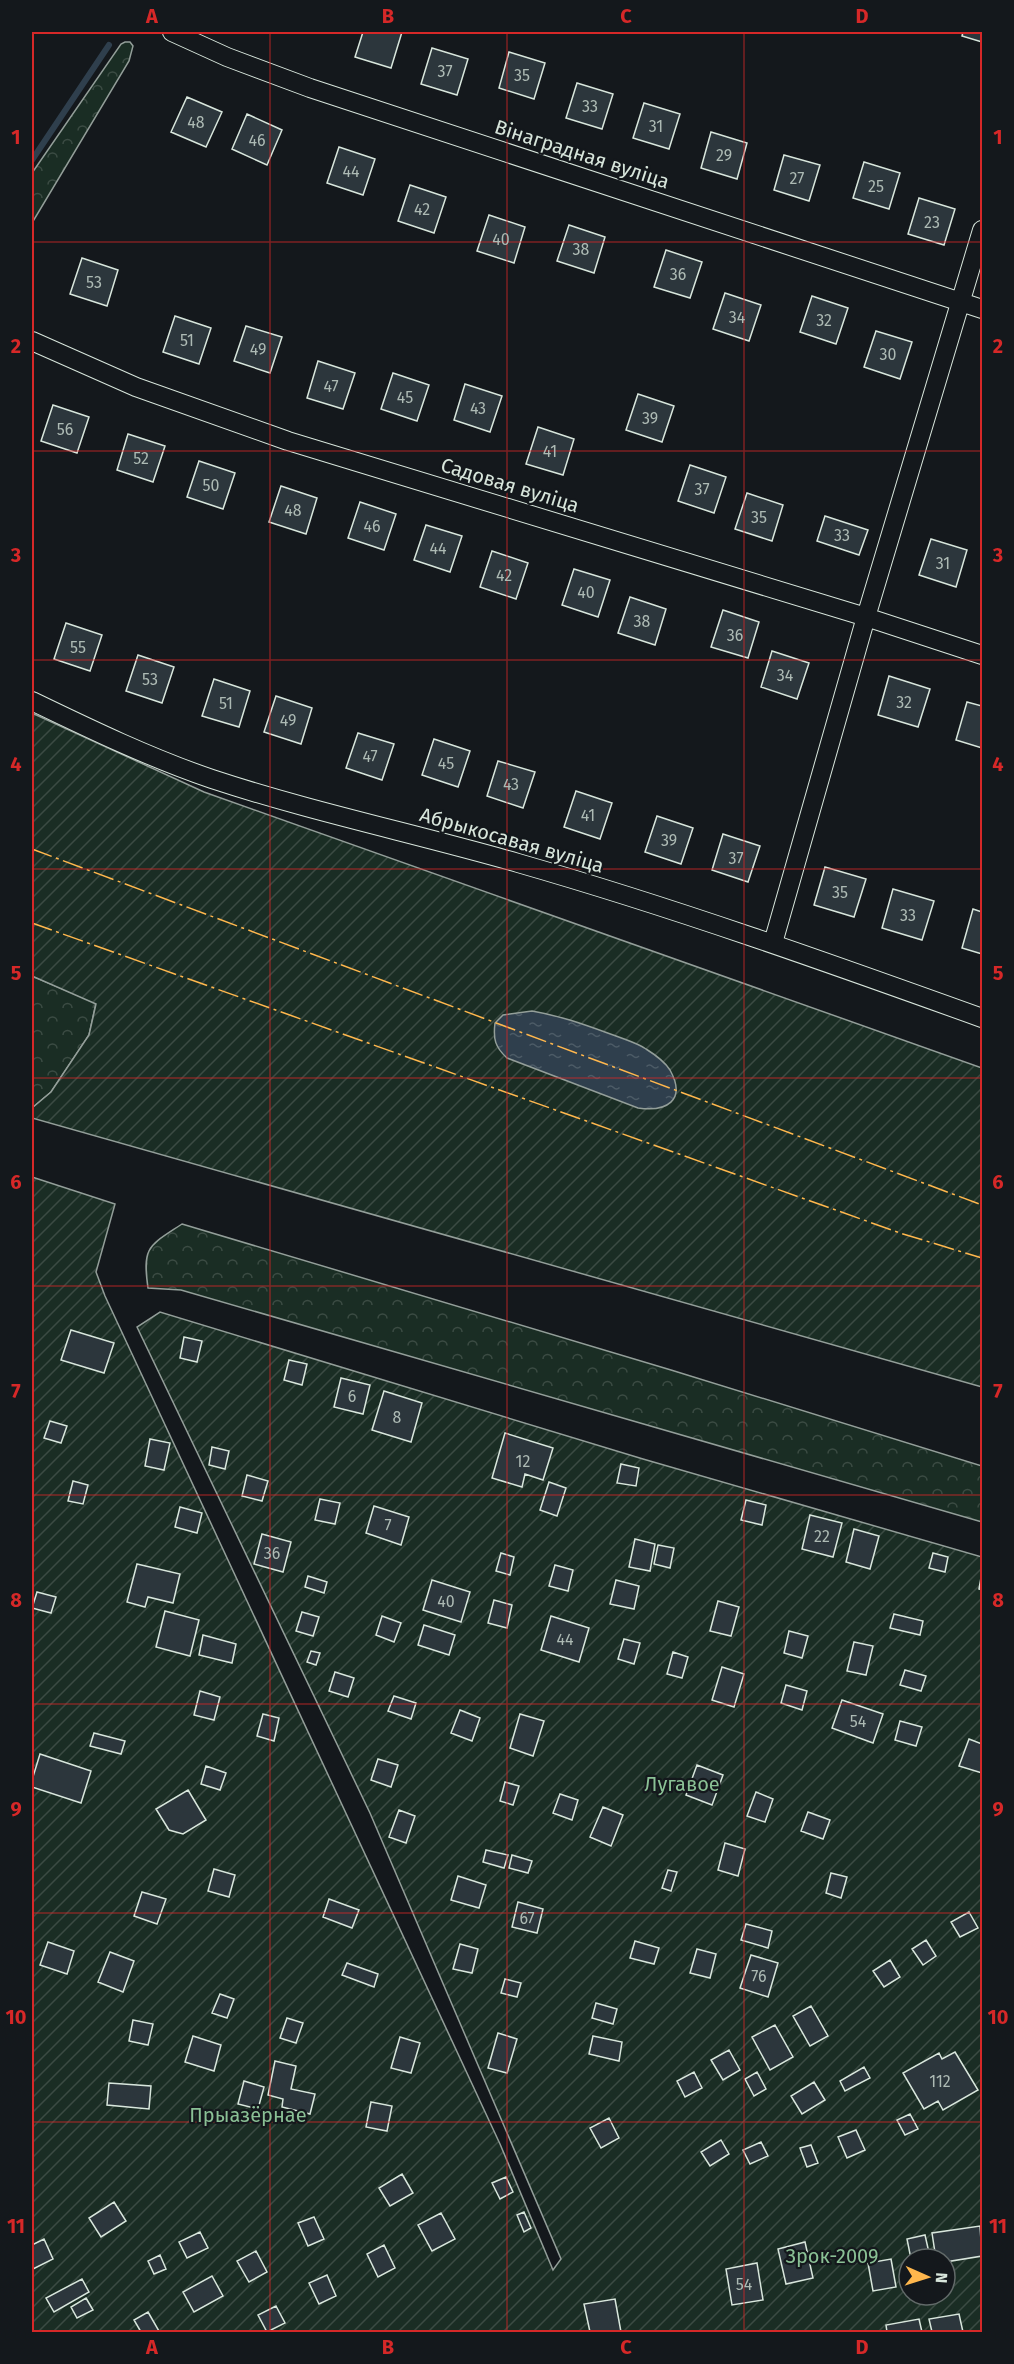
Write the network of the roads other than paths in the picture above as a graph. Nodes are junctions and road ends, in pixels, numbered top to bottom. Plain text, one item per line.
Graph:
1 (172, 32) edge
2 (982, 231) edge
3 (960, 302) junction
4 (982, 309) edge
5 (32, 341) edge
6 (866, 617) junction
7 (982, 655) edge
8 (32, 701) edge
9 (773, 943) junction
10 (982, 1018) edge

1 - 3 street, Вінаградная вуліца
2 - 3 street
3 - 4 street, Вінаградная вуліца
3 - 6 street
5 - 6 street, Садовая вуліца
6 - 7 street, Садовая вуліца
6 - 9 street
8 - 9 street, Абрыкосавая вуліца
9 - 10 street, Абрыкосавая вуліца

